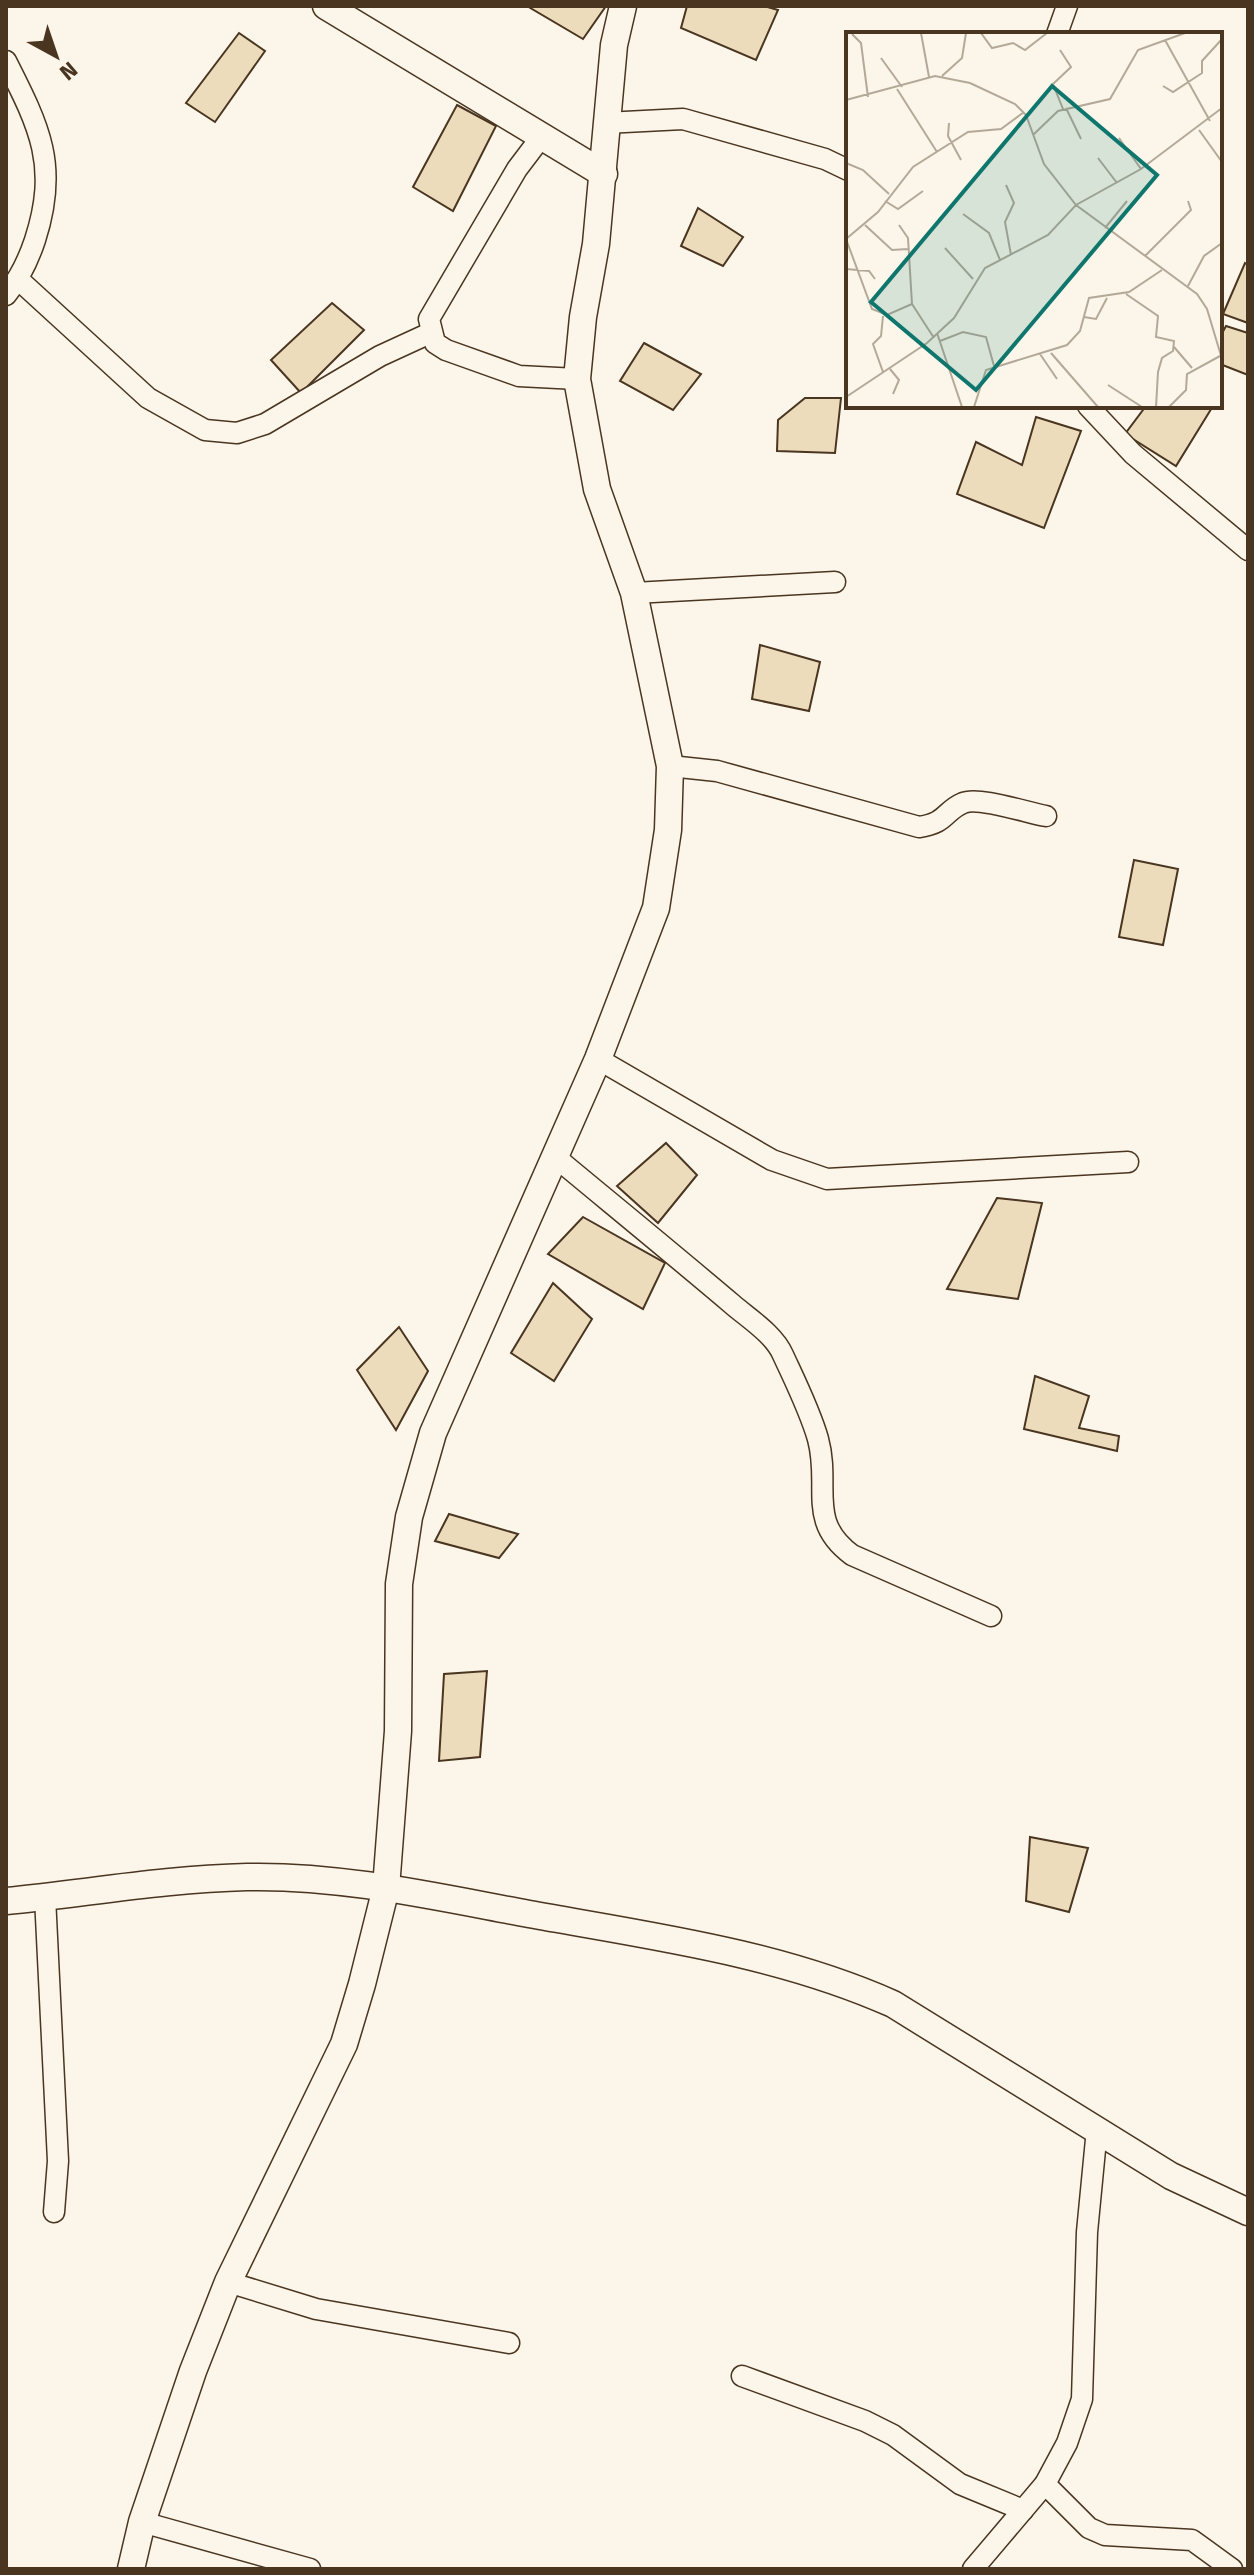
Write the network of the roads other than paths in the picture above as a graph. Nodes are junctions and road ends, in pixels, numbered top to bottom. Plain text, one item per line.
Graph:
1 (326, 6) edge
2 (623, 6) edge
3 (1067, 6) edge
4 (1058, 32) edge
5 (6, 61) edge
6 (605, 123) junction
7 (542, 136) junction
8 (846, 169) edge
9 (604, 174) junction
10 (12, 287) edge
11 (430, 333) junction
12 (577, 379) junction
13 (1090, 408) edge
14 (1248, 550) edge
15 (835, 582) dead end
16 (634, 593) junction
17 (670, 766) junction
18 (1046, 816) dead end
19 (598, 1059) junction
20 (554, 1156) junction
21 (1128, 1162) dead end
22 (991, 1616) dead end
23 (386, 1888) junction
24 (45, 1897) junction
25 (6, 1901) edge
26 (1097, 2129) junction
27 (54, 2212) dead end
28 (1248, 2212) edge
29 (228, 2282) junction
30 (509, 2343) dead end
31 (742, 2376) dead end
32 (1045, 2484) junction
33 (1023, 2510) junction
34 (142, 2522) junction
35 (131, 2569) edge
36 (310, 2569) edge
37 (973, 2569) edge
38 (1232, 2569) edge

1 - 7 street
2 - 6 street
3 - 4 street
5 - 10 street
6 - 8 street
6 - 9 street
7 - 9 street
7 - 11 street
9 - 12 street
10 - 11 street
11 - 12 street
12 - 16 street
13 - 14 street
15 - 16 street
16 - 17 street
17 - 18 street
17 - 19 street
19 - 20 street
19 - 21 street
20 - 22 street
20 - 23 street
23 - 24 street
23 - 26 street
23 - 29 street
24 - 25 street
24 - 27 street
26 - 28 street
26 - 32 street
29 - 30 street
29 - 34 street
31 - 33 street
32 - 33 street
32 - 38 street
33 - 37 street
34 - 35 street
34 - 36 street

